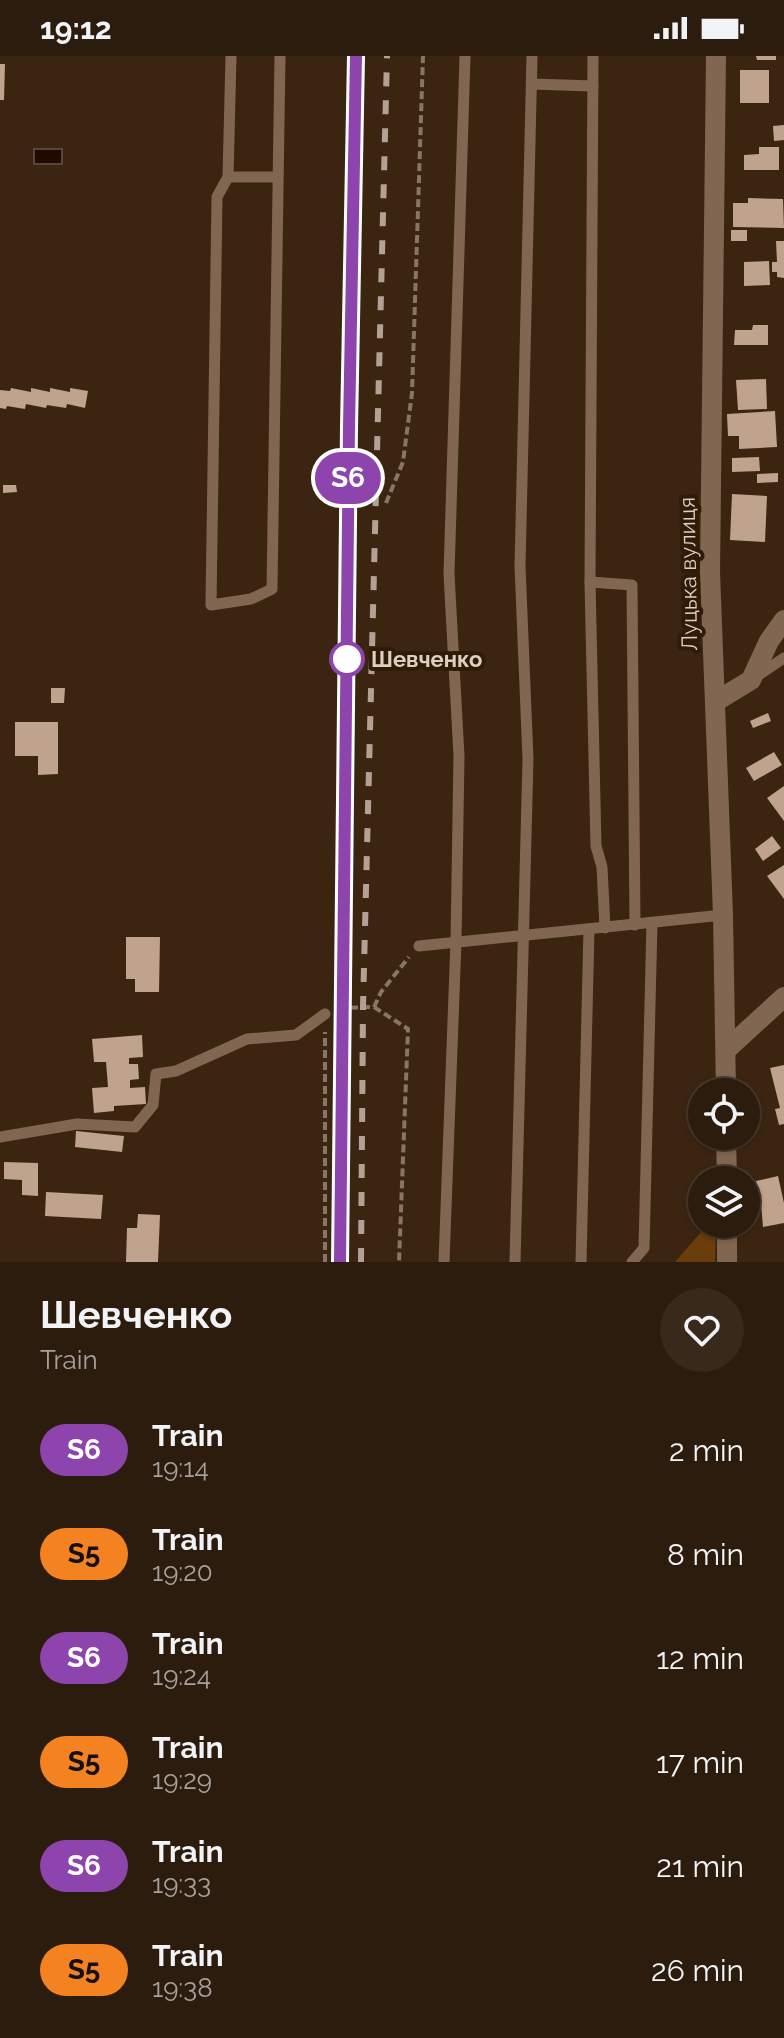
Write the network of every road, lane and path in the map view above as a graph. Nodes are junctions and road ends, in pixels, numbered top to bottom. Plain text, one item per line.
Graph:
1 (231, 56) edge
2 (280, 56) edge
3 (423, 56) edge
4 (465, 56) edge
5 (532, 56) edge
6 (593, 56) edge
7 (716, 56) edge
8 (532, 84) junction
9 (593, 86) junction
10 (228, 177) junction
11 (277, 177) junction
12 (386, 503) dead end
13 (590, 582) junction
14 (784, 620) edge
15 (784, 658) edge
16 (751, 680) junction
17 (715, 702) junction
18 (723, 915) junction
19 (652, 923) junction
20 (635, 925) junction
21 (605, 928) junction
22 (589, 929) junction
23 (524, 935) junction
24 (456, 941) junction
25 (419, 946) joint
26 (784, 997) edge
27 (374, 1007) junction
28 (330, 1012) junction
29 (726, 1050) junction
30 (726, 1078) edge
31 (0, 1137) edge
32 (727, 1238) edge
33 (325, 1262) edge
34 (399, 1262) edge
35 (444, 1262) edge
36 (515, 1262) edge
37 (581, 1262) edge
38 (632, 1262) edge
39 (727, 1262) edge

1 - 10 lane
2 - 11 lane
3 - 12 path
4 - 24 lane
5 - 8 lane
6 - 9 lane
7 - 17 street, Луцька вулиця
8 - 9 lane
8 - 23 lane
9 - 13 lane
10 - 11 lane
10 - 11 lane
13 - 20 lane
13 - 21 lane
14 - 16 street
15 - 16 lane
16 - 17 street
17 - 18 street, Луцька вулиця
18 - 19 lane
18 - 29 street, Луцька вулиця
19 - 20 lane
19 - 38 lane
20 - 21 lane
21 - 22 lane
22 - 23 lane
22 - 37 lane
23 - 24 lane
23 - 36 lane
24 - 25 lane
24 - 35 lane
25 - 27 path
26 - 29 street
27 - 28 path
27 - 34 path
28 - 31 lane
28 - 33 path
29 - 30 street, Луцька вулиця
32 - 39 street

